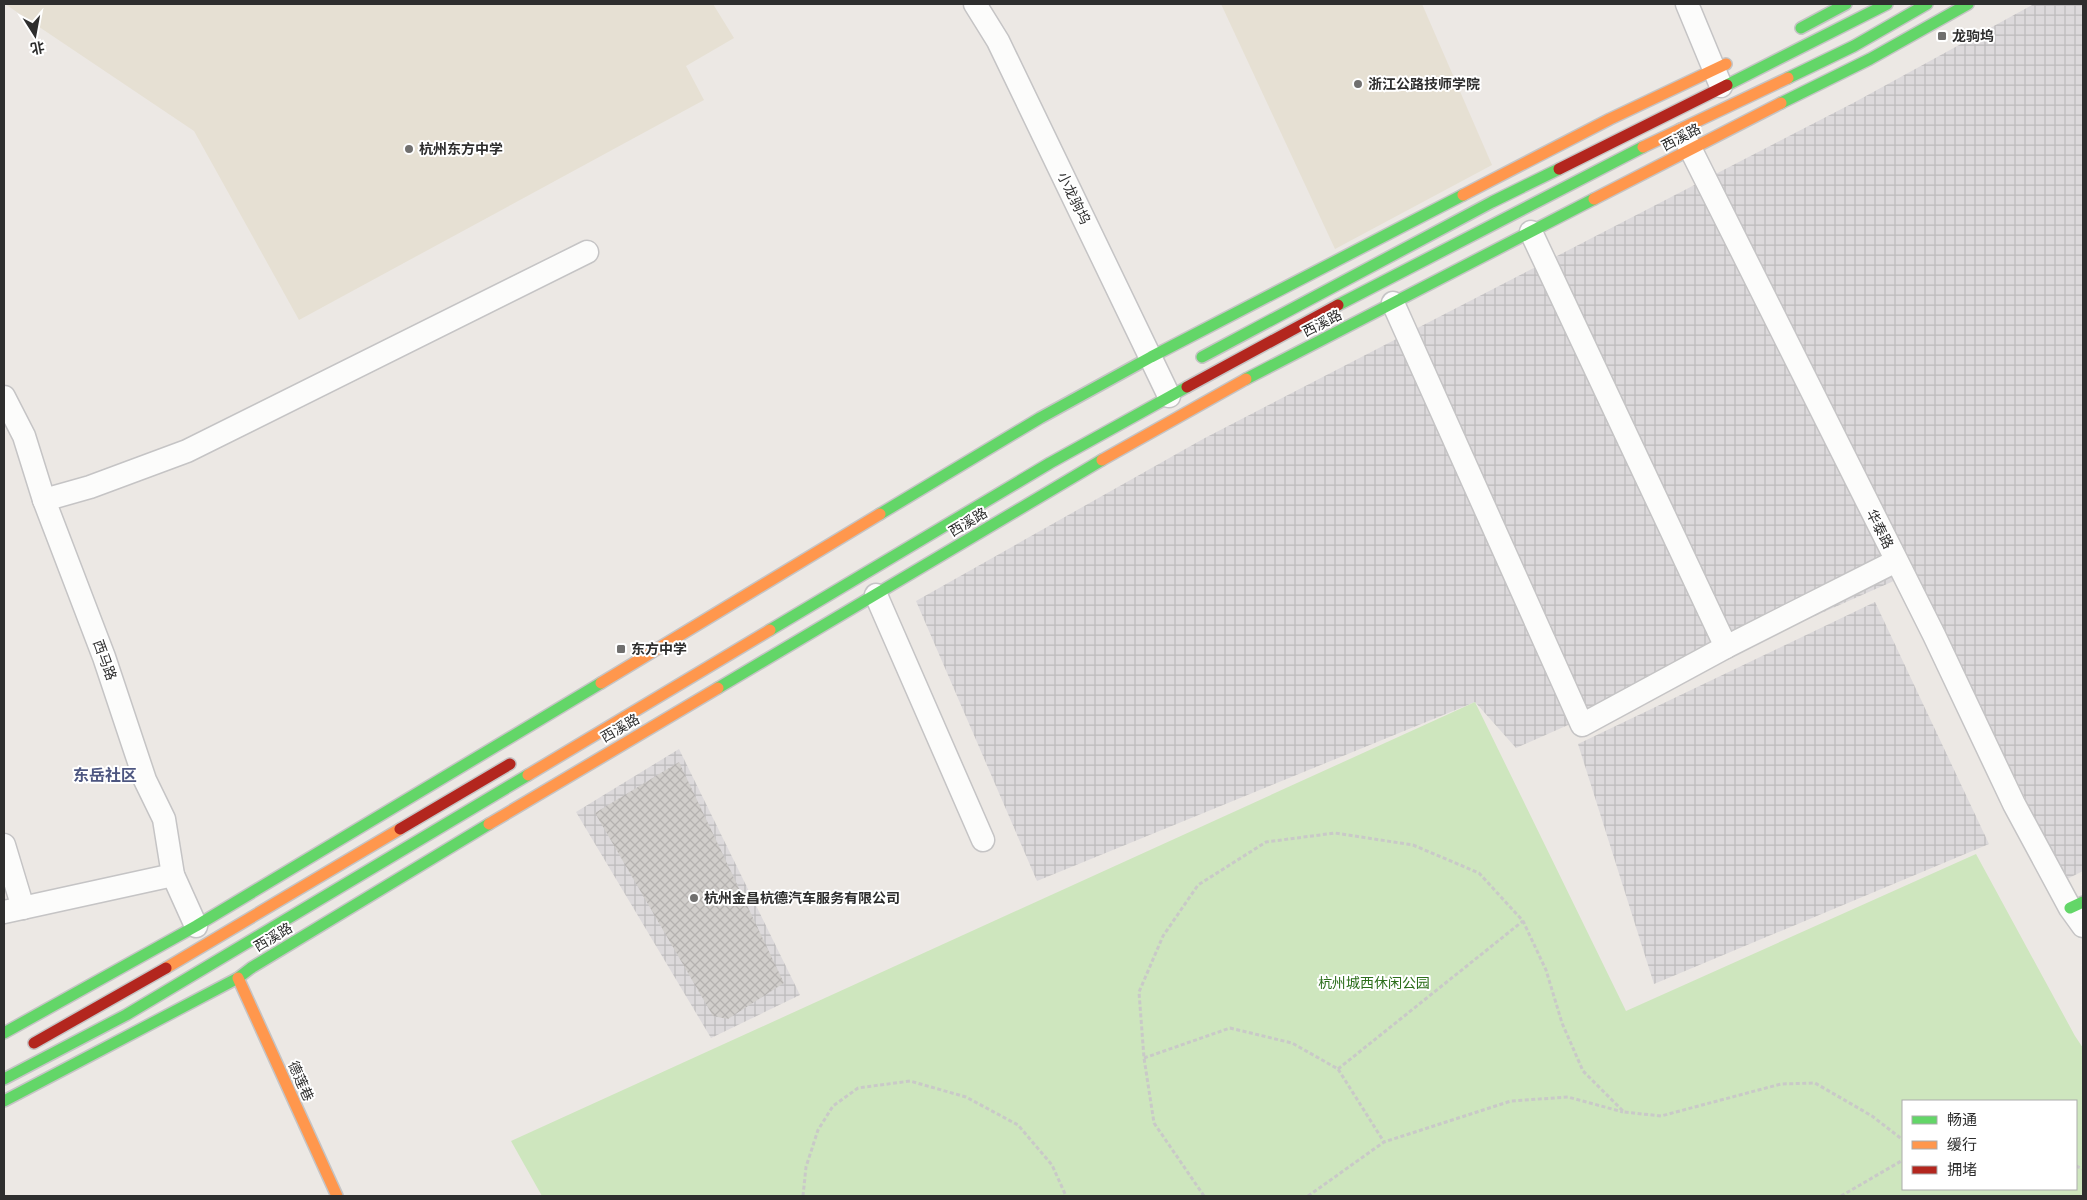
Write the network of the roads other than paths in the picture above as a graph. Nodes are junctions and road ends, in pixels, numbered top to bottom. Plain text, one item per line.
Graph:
1 (975, 4) edge
2 (1688, 4) edge
3 (1846, 4) edge
4 (1887, 4) edge
5 (1927, 4) edge
6 (1968, 4) edge
7 (1789, 34) dead end
8 (1739, 57) dead end
9 (1718, 78) junction
10 (1680, 129) junction
11 (1689, 149) junction
12 (1531, 232) junction
13 (587, 252) dead end
14 (1393, 303) junction
15 (1151, 357) junction
16 (1188, 365) dead end
17 (1164, 383) junction
18 (4, 397) edge
19 (44, 500) junction
20 (1896, 562) junction
21 (876, 595) junction
22 (1726, 647) junction
23 (517, 760) dead end
24 (983, 840) dead end
25 (4, 844) edge
26 (173, 875) junction
27 (14, 910) edge
28 (2079, 912) edge
29 (196, 926) junction
30 (238, 978) junction
31 (4, 1033) edge
32 (20, 1051) dead end
33 (4, 1078) edge
34 (4, 1101) edge
35 (337, 1196) edge

1 - 15 street, 小龙驹坞
2 - 9 street
3 - 7 street
4 - 9 street, 西溪路
5 - 10 street, 西溪路
6 - 11 street, 西溪路
8 - 9 street, 西溪路
9 - 15 street, 西溪路
9 - 16 street, 西溪路
10 - 11 street, 华泰路
10 - 17 street, 西溪路
11 - 12 street, 西溪路
11 - 20 street, 华泰路
12 - 14 street, 西溪路
12 - 22 street
13 - 19 street
14 - 21 street, 西溪路
14 - 22 street
15 - 17 street, 小龙驹坞
15 - 29 street, 西溪路
17 - 33 street, 西溪路
18 - 19 street, 西马路
19 - 26 street, 西马路
20 - 22 street
20 - 28 street, 华泰路
21 - 24 street
21 - 30 street, 西溪路
23 - 32 street, 西溪路
25 - 27 street
26 - 27 street
26 - 29 street, 西马路
29 - 31 street, 西溪路
30 - 34 street, 西溪路
30 - 35 street, 德莲巷

